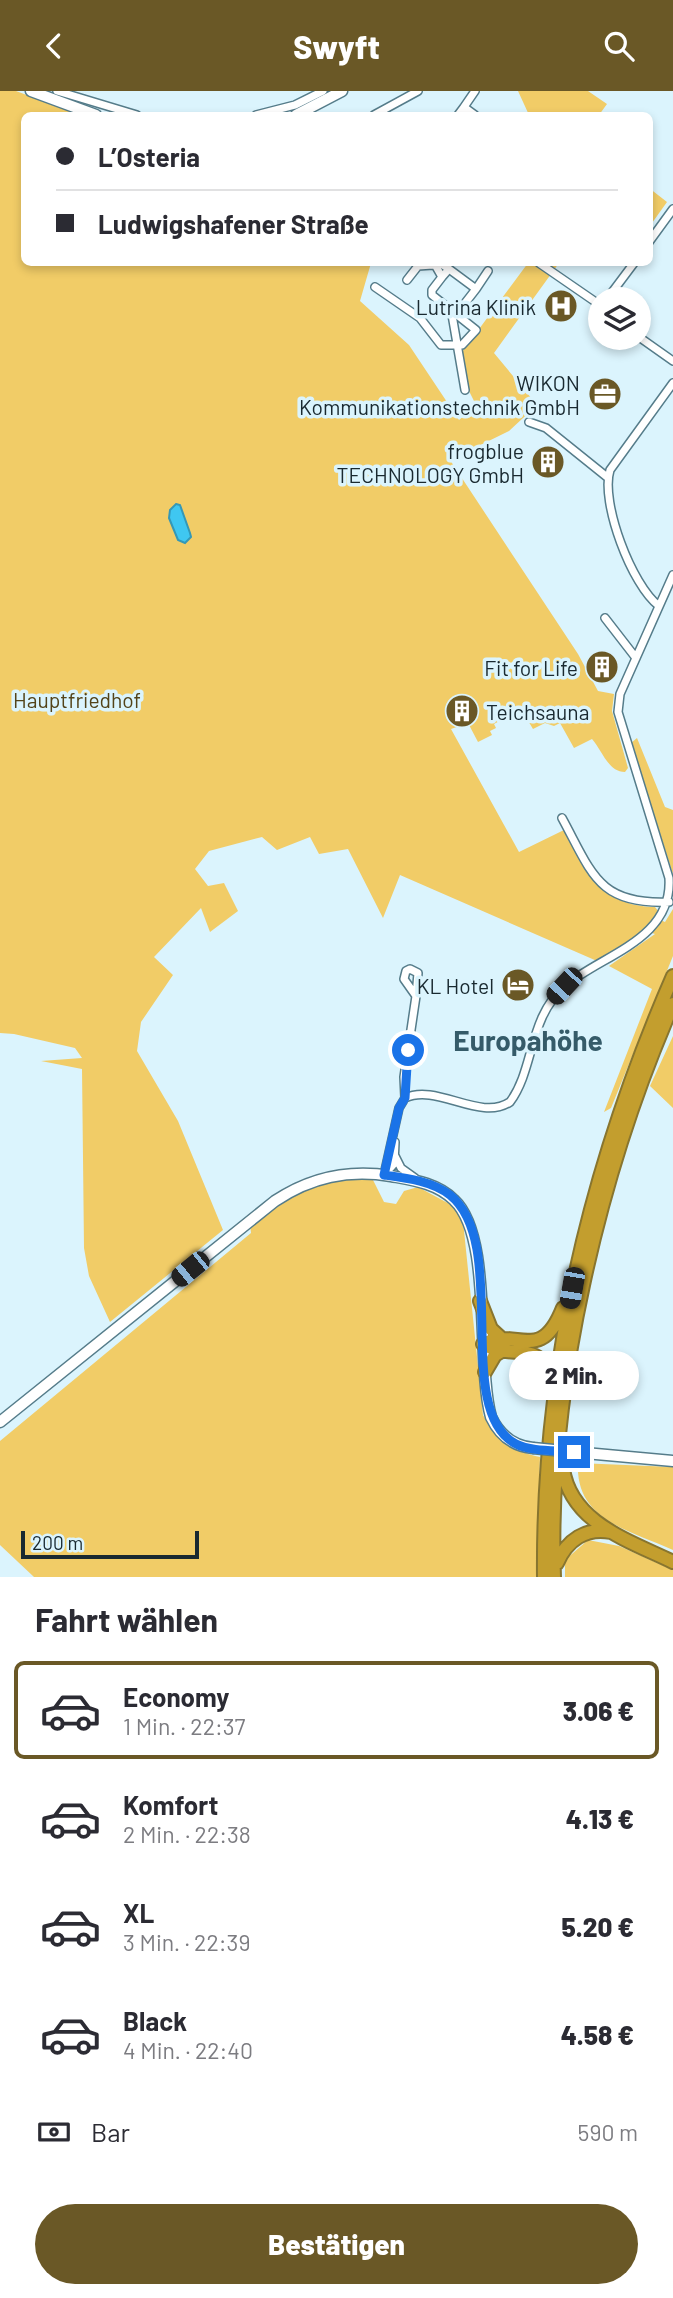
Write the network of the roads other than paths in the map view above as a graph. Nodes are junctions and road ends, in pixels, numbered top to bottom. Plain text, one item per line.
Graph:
1 (31, 91) edge
2 (57, 91) edge
3 (323, 91) edge
4 (342, 91) edge
5 (418, 91) edge
6 (475, 91) edge
7 (67, 93) edge
8 (464, 107) junction
9 (88, 112) edge
10 (127, 112) edge
11 (268, 112) edge
12 (302, 112) edge
13 (380, 112) edge
14 (460, 112) edge
15 (471, 112) edge
16 (673, 209) edge
17 (653, 236) edge
18 (418, 266) edge
19 (437, 266) edge
20 (442, 266) edge
21 (543, 266) edge
22 (632, 266) edge
23 (449, 269) junction
24 (488, 271) dead end
25 (442, 277) junction
26 (407, 280) dead end
27 (375, 287) dead end
28 (616, 287) edge
29 (476, 289) junction
30 (588, 298) edge
31 (462, 307) dead end
32 (451, 309) junction
33 (457, 344) junction
34 (651, 345) edge
35 (673, 361) edge
36 (673, 383) edge
37 (465, 390) dead end
38 (529, 422) dead end
39 (607, 477) junction
40 (673, 575) edge
41 (659, 606) junction
42 (605, 618) dead end
43 (636, 658) junction
44 (562, 818) dead end
45 (669, 902) junction
46 (673, 976) edge
47 (416, 996) dead end
48 (673, 1004) edge
49 (405, 1098) junction
50 (395, 1134) junction
51 (395, 1155) junction
52 (384, 1175) junction
53 (424, 1183) junction
54 (572, 1288) junction
55 (480, 1301) junction
56 (483, 1344) junction
57 (505, 1345) junction
58 (485, 1372) junction
59 (554, 1397) junction
60 (0, 1422) edge
61 (560, 1437) junction
62 (673, 1461) edge
63 (615, 1533) junction
64 (673, 1562) edge
65 (550, 1575) edge

1 - 9 street
2 - 7 street
3 - 11 street
4 - 12 street
5 - 13 street
6 - 8 street
7 - 10 street
8 - 14 street
8 - 15 street
16 - 17 street
18 - 26 street
19 - 25 street
20 - 23 street
21 - 30 street
22 - 28 street
23 - 25 street
23 - 29 street
24 - 29 street
25 - 32 street
27 - 33 street
29 - 31 street
32 - 33 street
32 - 33 street
33 - 37 street
34 - 35 street
36 - 39 street
38 - 39 street
39 - 41 street
40 - 41 street
41 - 43 street
42 - 43 street
43 - 45 street
44 - 45 street
45 - 49 street
46 - 54 highway
47 - 49 street
48 - 61 highway
49 - 50 street
50 - 51 street
50 - 52 street
51 - 52 street
51 - 53 street
52 - 53 street
52 - 60 street
53 - 55 street
54 - 57 highway
54 - 59 highway
55 - 56 street
55 - 57 highway
56 - 57 highway
56 - 58 street
57 - 58 highway
57 - 59 highway
58 - 62 street, bridge
59 - 65 highway
61 - 63 highway
61 - 65 highway
63 - 64 highway
63 - 65 highway

